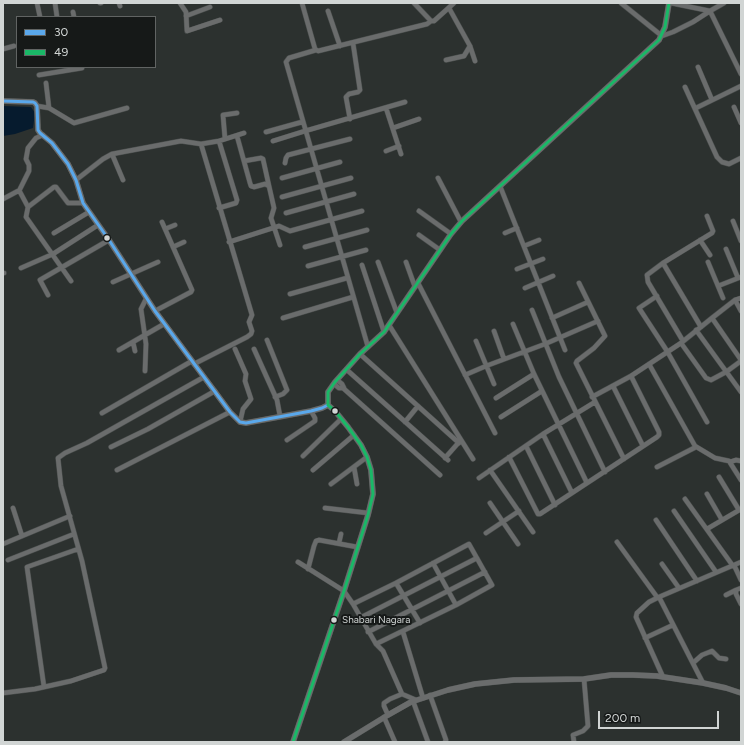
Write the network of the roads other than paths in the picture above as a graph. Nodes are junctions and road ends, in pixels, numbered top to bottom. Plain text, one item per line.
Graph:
1 (37, 3) edge
2 (55, 3) edge
3 (302, 3) edge
4 (414, 3) edge
5 (454, 3) edge
6 (621, 3) edge
7 (670, 3) edge
8 (724, 3) edge
9 (181, 4) edge
10 (210, 8) dead end
11 (449, 8) junction
12 (710, 10) junction
13 (328, 11) dead end
14 (186, 14) junction
15 (40, 16) edge
16 (57, 16) edge
17 (220, 20) dead end
18 (431, 20) junction
19 (662, 36) junction
20 (354, 43) junction
21 (14, 46) dead end
22 (340, 46) junction
23 (470, 46) junction
24 (3, 49) edge
25 (316, 50) junction
26 (446, 60) dead end
27 (475, 61) dead end
28 (698, 67) dead end
29 (82, 68) edge
30 (54, 70) edge
31 (741, 74) edge
32 (39, 75) dead end
33 (46, 83) dead end
34 (741, 86) edge
35 (685, 87) dead end
36 (712, 100) junction
37 (3, 101) edge
38 (405, 102) dead end
39 (37, 106) junction
40 (734, 107) dead end
41 (49, 108) junction
42 (128, 108) dead end
43 (386, 108) junction
44 (696, 108) junction
45 (237, 113) dead end
46 (350, 119) junction
47 (420, 119) dead end
48 (302, 122) junction
49 (741, 123) edge
50 (393, 128) junction
51 (305, 130) junction
52 (266, 132) dead end
53 (244, 133) dead end
54 (43, 135) junction
55 (237, 136) junction
56 (225, 139) junction
57 (350, 139) dead end
58 (219, 141) junction
59 (273, 141) dead end
60 (201, 144) junction
61 (399, 146) junction
62 (311, 149) junction
63 (386, 151) dead end
64 (112, 154) junction
65 (401, 154) dead end
66 (741, 158) edge
67 (244, 161) junction
68 (340, 162) dead end
69 (285, 163) dead end
70 (316, 169) junction
71 (282, 178) dead end
72 (351, 178) dead end
73 (438, 178) dead end
74 (76, 180) junction
75 (123, 180) dead end
76 (269, 186) junction
77 (500, 186) junction
78 (322, 187) junction
79 (19, 191) junction
80 (354, 194) dead end
81 (282, 197) dead end
82 (3, 199) edge
83 (325, 202) junction
84 (83, 203) junction
85 (28, 207) junction
86 (219, 208) junction
87 (419, 211) dead end
88 (89, 212) junction
89 (362, 212) dead end
90 (286, 213) dead end
91 (707, 216) dead end
92 (331, 221) junction
93 (733, 221) dead end
94 (162, 222) dead end
95 (461, 222) junction
96 (98, 225) junction
97 (175, 225) dead end
98 (274, 228) junction
99 (517, 228) junction
100 (164, 229) junction
101 (367, 230) dead end
102 (54, 233) dead end
103 (451, 234) junction
104 (505, 234) dead end
105 (419, 235) dead end
106 (336, 239) junction
107 (109, 240) junction
108 (539, 240) dead end
109 (700, 240) junction
110 (741, 241) edge
111 (184, 242) dead end
112 (229, 242) junction
113 (280, 245) dead end
114 (524, 246) junction
115 (173, 247) junction
116 (305, 247) dead end
117 (726, 249) dead end
118 (366, 250) dead end
119 (440, 250) junction
120 (53, 254) junction
121 (710, 256) dead end
122 (341, 257) junction
123 (543, 259) dead end
124 (158, 262) dead end
125 (378, 262) dead end
126 (406, 262) dead end
127 (708, 262) dead end
128 (663, 263) junction
129 (531, 264) junction
130 (362, 265) dead end
131 (308, 266) dead end
132 (21, 268) dead end
133 (62, 268) junction
134 (517, 269) dead end
135 (131, 274) junction
136 (553, 276) dead end
137 (347, 278) junction
138 (740, 278) edge
139 (71, 281) dead end
140 (113, 282) dead end
141 (538, 282) junction
142 (579, 283) dead end
143 (417, 285) junction
144 (718, 286) junction
145 (525, 288) dead end
146 (48, 294) dead end
147 (290, 294) dead end
148 (657, 296) junction
149 (353, 298) junction
150 (723, 298) dead end
151 (741, 298) edge
152 (146, 299) junction
153 (735, 300) junction
154 (588, 302) junction
155 (532, 310) dead end
156 (741, 311) edge
157 (155, 312) junction
158 (397, 313) junction
159 (283, 318) dead end
160 (552, 318) junction
161 (712, 318) junction
162 (598, 321) junction
163 (164, 324) junction
164 (513, 324) dead end
165 (390, 325) junction
166 (701, 327) junction
167 (696, 330) junction
168 (494, 331) dead end
169 (384, 332) junction
170 (144, 336) junction
171 (560, 337) junction
172 (266, 340) dead end
173 (476, 341) dead end
174 (133, 342) junction
175 (682, 342) junction
176 (545, 344) junction
177 (368, 347) junction
178 (235, 349) dead end
179 (254, 349) dead end
180 (120, 350) dead end
181 (565, 350) dead end
182 (135, 351) dead end
183 (524, 351) junction
184 (667, 351) junction
185 (360, 354) junction
186 (504, 359) junction
187 (741, 360) edge
188 (194, 363) junction
189 (649, 364) junction
190 (486, 366) junction
191 (347, 370) junction
192 (145, 372) dead end
193 (726, 372) junction
194 (534, 374) junction
195 (465, 375) junction
196 (630, 376) junction
197 (204, 377) junction
198 (336, 382) junction
199 (494, 384) dead end
200 (613, 386) junction
201 (215, 391) junction
202 (542, 391) junction
203 (741, 392) edge
204 (275, 397) junction
205 (496, 398) dead end
206 (594, 400) junction
207 (328, 405) junction
208 (418, 406) junction
209 (311, 411) junction
210 (230, 412) junction
211 (102, 413) dead end
212 (576, 414) junction
213 (280, 416) junction
214 (501, 417) dead end
215 (341, 419) junction
216 (240, 422) junction
217 (405, 422) junction
218 (707, 422) dead end
219 (559, 424) junction
220 (495, 433) dead end
221 (543, 434) junction
222 (354, 435) junction
223 (287, 440) dead end
224 (460, 442) junction
225 (526, 446) junction
226 (643, 446) junction
227 (111, 447) dead end
228 (696, 447) junction
229 (303, 456) dead end
230 (367, 457) junction
231 (509, 457) junction
232 (473, 459) dead end
233 (624, 459) junction
234 (741, 460) edge
235 (730, 462) junction
236 (354, 467) junction
237 (657, 467) dead end
238 (117, 470) dead end
239 (313, 470) dead end
240 (490, 470) junction
241 (605, 472) junction
242 (440, 475) dead end
243 (719, 477) dead end
244 (479, 478) dead end
245 (741, 480) edge
246 (587, 483) junction
247 (332, 484) dead end
248 (357, 484) dead end
249 (572, 493) junction
250 (707, 494) dead end
251 (685, 499) dead end
252 (490, 503) dead end
253 (555, 505) junction
254 (13, 508) dead end
255 (325, 508) dead end
256 (740, 510) edge
257 (518, 511) junction
258 (674, 511) dead end
259 (368, 513) junction
260 (70, 516) junction
261 (656, 520) dead end
262 (722, 520) junction
263 (503, 522) junction
264 (707, 529) junction
265 (533, 532) dead end
266 (486, 533) dead end
267 (74, 534) junction
268 (341, 534) dead end
269 (22, 536) junction
270 (617, 542) dead end
271 (339, 543) junction
272 (3, 544) edge
273 (518, 544) dead end
274 (357, 546) junction
275 (78, 549) junction
276 (477, 558) junction
277 (8, 560) dead end
278 (298, 562) dead end
279 (741, 562) edge
280 (433, 564) junction
281 (662, 564) dead end
282 (733, 565) junction
283 (308, 568) junction
284 (485, 572) junction
285 (716, 572) junction
286 (440, 577) junction
287 (741, 580) edge
288 (697, 581) junction
289 (396, 583) junction
290 (679, 588) junction
291 (739, 589) edge
292 (344, 591) junction
293 (448, 591) junction
294 (726, 595) dead end
295 (404, 596) junction
296 (658, 597) junction
297 (353, 604) junction
298 (741, 604) edge
299 (456, 605) junction
300 (412, 610) junction
301 (360, 618) junction
302 (420, 623) junction
303 (673, 625) junction
304 (368, 632) junction
305 (403, 632) junction
306 (645, 638) junction
307 (376, 644) junction
308 (726, 659) dead end
309 (693, 663) junction
310 (663, 677) junction
311 (584, 679) junction
312 (703, 683) junction
313 (44, 687) junction
314 (3, 693) edge
315 (741, 693) edge
316 (402, 694) junction
317 (430, 695) junction
318 (423, 698) junction
319 (415, 701) junction
320 (386, 716) junction
321 (293, 742) edge
322 (344, 742) edge
323 (395, 742) edge
324 (428, 742) edge
325 (445, 742) edge
326 (574, 742) edge

1 - 15 street
2 - 16 street
3 - 25 street
4 - 18 street
5 - 11 street
6 - 19 street
7 - 12 street
7 - 19 street
8 - 12 street
9 - 14 street
10 - 14 street
11 - 18 street
11 - 23 street
12 - 19 street
12 - 31 street
13 - 22 street
14 - 17 street
18 - 20 street
19 - 77 street
20 - 22 street
20 - 46 street
21 - 24 street
22 - 25 street
23 - 26 street
23 - 27 street
25 - 48 street
28 - 36 street
29 - 30 street
30 - 32 street
33 - 41 street
34 - 36 street
35 - 44 street
36 - 44 street
37 - 39 street
38 - 43 street
39 - 41 street
39 - 54 street
40 - 49 street
41 - 42 street
43 - 46 street
43 - 50 street
44 - 66 street
45 - 56 street
46 - 51 street
47 - 50 street
48 - 51 street
48 - 52 street
50 - 61 street
51 - 59 street
51 - 62 street
53 - 55 street
54 - 74 street
54 - 79 street
55 - 56 street
55 - 67 street
56 - 58 street
57 - 62 street
58 - 60 street
58 - 86 street
60 - 64 street
60 - 86 street
61 - 63 street
61 - 65 street
62 - 69 street
62 - 70 street
64 - 74 street
64 - 75 street
67 - 76 street
67 - 76 street
68 - 70 street
70 - 71 street
70 - 78 street
72 - 78 street
73 - 95 street
74 - 84 street
76 - 98 street
77 - 95 street
77 - 99 street
78 - 81 street
78 - 83 street
79 - 82 street
79 - 85 street
80 - 83 street
83 - 90 street
83 - 92 street
84 - 85 street
84 - 88 street
85 - 120 street
86 - 112 street
87 - 103 street
88 - 96 street
88 - 102 street
89 - 92 street
91 - 109 street
92 - 98 street
92 - 106 street
93 - 110 street
94 - 100 street
95 - 103 street
96 - 107 street
96 - 120 street
97 - 100 street
98 - 112 street
98 - 113 street
99 - 104 street
99 - 114 street
100 - 115 street
101 - 106 street
103 - 119 street
105 - 119 street
106 - 116 street
106 - 122 street
107 - 133 street
107 - 135 street
108 - 114 street
109 - 121 street
109 - 128 street
111 - 115 street
112 - 188 street
114 - 129 street
115 - 157 street
117 - 138 street
118 - 122 street
119 - 143 street
120 - 132 street
120 - 133 street
122 - 131 street
122 - 137 street
123 - 129 street
124 - 135 street
125 - 158 street
126 - 143 street
127 - 144 street
128 - 148 street
128 - 166 street
129 - 134 street
129 - 141 street
130 - 169 street
133 - 139 street
133 - 146 street
135 - 140 street
135 - 152 street
136 - 141 street
137 - 147 street
137 - 149 street
138 - 144 street
141 - 145 street
141 - 160 street
142 - 154 street
143 - 158 street
143 - 195 street
144 - 150 street
148 - 175 street
148 - 184 street
149 - 159 street
149 - 177 street
151 - 153 street
152 - 157 street
152 - 170 street
153 - 156 street
153 - 161 street
154 - 160 street
154 - 162 street
155 - 176 street
157 - 163 street
158 - 165 street
160 - 171 street
161 - 166 street
161 - 187 street
162 - 171 street
162 - 206 street
163 - 170 street
163 - 188 street
164 - 183 street
165 - 169 street
165 - 224 street
166 - 167 street
167 - 175 street
167 - 193 street
168 - 186 street
169 - 177 street
170 - 174 street
170 - 192 street
171 - 176 street
171 - 181 street
172 - 204 street
173 - 190 street
174 - 180 street
174 - 182 street
175 - 184 street
175 - 193 street
176 - 183 street
176 - 212 street
177 - 185 street
178 - 216 street
179 - 204 street
183 - 186 street
183 - 194 street
184 - 189 street
184 - 218 street
185 - 191 street
185 - 208 street
186 - 190 street
187 - 193 street
188 - 197 street
188 - 211 street
189 - 196 street
189 - 228 street
190 - 195 street
190 - 199 street
191 - 198 street
191 - 217 street
193 - 203 street
194 - 202 street
194 - 205 street
195 - 220 street
196 - 200 street
196 - 226 street
197 - 201 street
197 - 260 street
198 - 207 street
198 - 242 street
200 - 206 street
200 - 226 street
201 - 210 street
201 - 227 street
202 - 214 street
202 - 219 street
204 - 213 street
206 - 212 street
206 - 233 street
207 - 209 street
207 - 215 street
208 - 217 street
208 - 224 street
209 - 213 street
209 - 223 street
210 - 216 street
210 - 238 street
212 - 219 street
212 - 241 street
213 - 216 street
215 - 222 street
215 - 229 street
217 - 224 street
219 - 221 street
219 - 246 street
221 - 225 street
221 - 249 street
222 - 230 street
222 - 239 street
224 - 232 street
225 - 231 street
225 - 253 street
226 - 233 street
228 - 235 street
228 - 237 street
230 - 236 street
230 - 259 street
231 - 240 street
231 - 253 street
233 - 241 street
234 - 235 street
235 - 245 street
236 - 247 street
236 - 248 street
240 - 244 street
240 - 257 street
241 - 246 street
243 - 256 street
246 - 249 street
249 - 253 street
250 - 262 street
251 - 264 street
252 - 263 street
254 - 269 street
255 - 259 street
256 - 262 street
257 - 263 street
257 - 265 street
258 - 285 street
259 - 274 street
260 - 267 street
260 - 269 street
261 - 288 street
262 - 264 street
263 - 266 street
263 - 273 street
264 - 282 street
267 - 275 street
267 - 277 street
268 - 271 street
269 - 272 street
270 - 296 street
271 - 274 street
271 - 283 street
274 - 292 street
275 - 313 street
275 - 313 street
276 - 280 street
276 - 284 street
276 - 286 street
278 - 283 street
279 - 282 street
280 - 286 street
280 - 289 street
281 - 290 street
282 - 285 street
282 - 287 street
283 - 292 street
284 - 293 street
284 - 299 street
285 - 288 street
286 - 293 street
286 - 295 street
288 - 290 street
289 - 295 street
289 - 297 street
290 - 296 street
291 - 294 street
291 - 298 street
292 - 297 street
292 - 321 street
293 - 299 street
293 - 300 street
295 - 300 street
295 - 301 street
296 - 303 street
296 - 306 street
297 - 301 street
299 - 302 street
300 - 302 street
300 - 304 street
301 - 304 street
302 - 305 street
303 - 306 street
303 - 309 street
304 - 307 street
305 - 307 street
305 - 318 street
306 - 310 street
307 - 316 street
308 - 309 street
309 - 312 street
310 - 311 street
310 - 312 street
311 - 317 street
311 - 326 street
312 - 315 street
313 - 314 street
316 - 319 street
316 - 320 street
317 - 318 street
317 - 325 street
318 - 319 street
319 - 320 street
319 - 324 street
320 - 322 street
320 - 323 street

